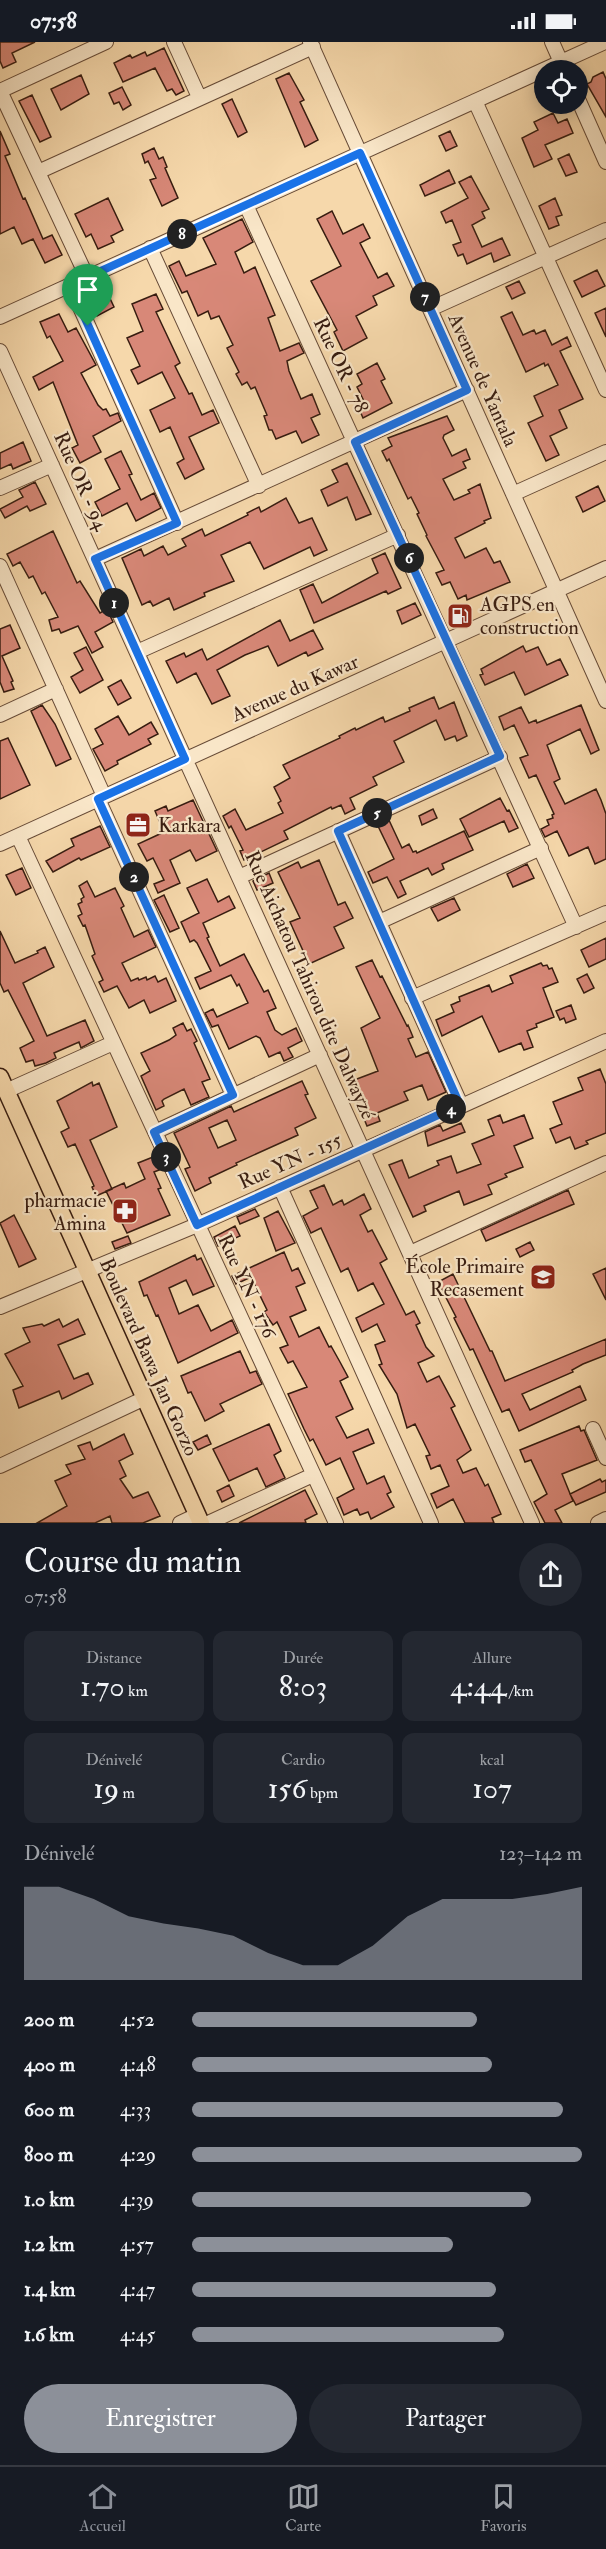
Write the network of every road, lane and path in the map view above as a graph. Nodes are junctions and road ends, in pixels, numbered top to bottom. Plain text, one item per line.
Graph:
1 (106, 42) edge
2 (174, 42) edge
3 (552, 42) edge
4 (605, 42) edge
5 (312, 44) edge
6 (560, 60) edge
7 (574, 60) edge
8 (534, 78) edge
9 (0, 91) edge
10 (199, 97) junction
11 (475, 101) junction
12 (585, 114) edge
13 (360, 153) junction
14 (606, 160) edge
15 (38, 172) junction
16 (246, 205) junction
17 (606, 230) edge
18 (150, 248) junction
19 (546, 257) junction
20 (87, 277) junction
21 (70, 285) junction
22 (430, 309) junction
23 (0, 316) edge
24 (0, 351) edge
25 (467, 390) junction
26 (606, 390) edge
27 (355, 442) junction
28 (606, 452) edge
29 (52, 465) junction
30 (259, 486) junction
31 (0, 488) edge
32 (513, 494) junction
33 (177, 523) junction
34 (398, 535) junction
35 (95, 559) junction
36 (0, 566) edge
37 (606, 568) edge
38 (557, 591) junction
39 (6, 594) edge
40 (446, 640) junction
41 (137, 652) junction
42 (56, 689) junction
43 (606, 701) edge
44 (0, 715) edge
45 (500, 756) junction
46 (185, 759) junction
47 (101, 798) junction
48 (338, 831) junction
49 (18, 836) junction
50 (0, 844) edge
51 (541, 848) junction
52 (239, 877) junction
53 (606, 913) edge
54 (379, 922) junction
55 (576, 927) junction
56 (412, 998) junction
57 (606, 1041) edge
58 (114, 1043) junction
59 (320, 1055) junction
60 (3, 1084) edge
61 (233, 1095) junction
62 (460, 1105) junction
63 (154, 1132) junction
64 (363, 1150) junction
65 (606, 1163) edge
66 (280, 1187) junction
67 (197, 1225) junction
68 (410, 1253) junction
69 (88, 1271) junction
70 (0, 1306) edge
71 (145, 1398) junction
72 (593, 1429) dead end
73 (606, 1458) edge
74 (0, 1466) edge
75 (313, 1475) junction
76 (606, 1519) edge
77 (202, 1520) edge
78 (180, 1523) edge
79 (336, 1523) edge
80 (431, 1523) edge
81 (532, 1523) edge
82 (598, 1523) edge

1 - 9 street
2 - 10 street
3 - 6 street
4 - 7 street
5 - 10 street
5 - 13 street, Avenue de Yantala
8 - 11 street
9 - 15 street
10 - 15 street
11 - 13 street
11 - 19 street
12 - 14 street
13 - 16 street
13 - 22 street, Avenue de Yantala
15 - 20 street
16 - 18 street
16 - 27 street, Rue OR - 78
17 - 19 street
18 - 20 street
18 - 30 street
19 - 22 street
19 - 26 street
20 - 21 street
21 - 23 street
21 - 33 street
22 - 25 street, Avenue de Yantala
24 - 29 street, Rue OR - 94
25 - 27 street
25 - 32 street, Avenue de Yantala
27 - 30 street
27 - 34 street, Rue OR - 78
28 - 32 street
29 - 31 street
29 - 35 street, Rue OR - 94
30 - 33 street
32 - 38 street, Avenue de Yantala
33 - 35 street
34 - 40 street, Rue OR - 78
34 - 41 street
35 - 41 street, Rue OR - 94
36 - 39 street
37 - 38 street, Avenue du Kawar
38 - 40 street, Avenue du Kawar
38 - 43 street, Avenue de Yantala
39 - 42 street
40 - 45 street, Rue OR - 78
40 - 46 street, Avenue du Kawar
41 - 46 street, Rue OR - 94
42 - 44 street
42 - 47 street
45 - 48 street
45 - 51 street, Rue OR - 78
46 - 47 street, Avenue du Kawar
46 - 52 street, Rue Aichatou Tahirou dite Dalwayzé
47 - 49 street, Avenue du Kawar
47 - 61 street
48 - 52 street
48 - 54 street
49 - 50 street, Avenue du Kawar
49 - 58 street, Rue YN - 176
51 - 54 street
51 - 55 street, Rue OR - 78
52 - 59 street, Rue Aichatou Tahirou dite Dalwayzé
53 - 55 street
54 - 56 street
55 - 56 street
56 - 62 street
57 - 62 street, Rue YN - 155
58 - 60 street
58 - 63 street, Rue YN - 176
59 - 61 street
59 - 64 street, Rue Aichatou Tahirou dite Dalwayzé
60 - 69 main road, Boulevard Bawa Jan Gorzo
61 - 63 street
62 - 64 street, Rue YN - 155
63 - 67 street, Rue YN - 176
64 - 66 street, Rue YN - 155
64 - 68 street, Rue Aichatou Tahirou dite Dalwayzé
65 - 68 street
66 - 67 street, Rue YN - 155
66 - 80 street
67 - 69 street, Rue YN - 155
67 - 75 street, Rue YN - 176
68 - 81 street, Rue Aichatou Tahirou dite Dalwayzé
69 - 70 street, Rue YN - 155
69 - 71 main road, Boulevard Bawa Jan Gorzo
71 - 74 street
71 - 77 main road, Boulevard Bawa Jan Gorzo
72 - 73 street
75 - 77 street
75 - 79 street, Rue YN - 176
76 - 82 street
77 - 78 street

